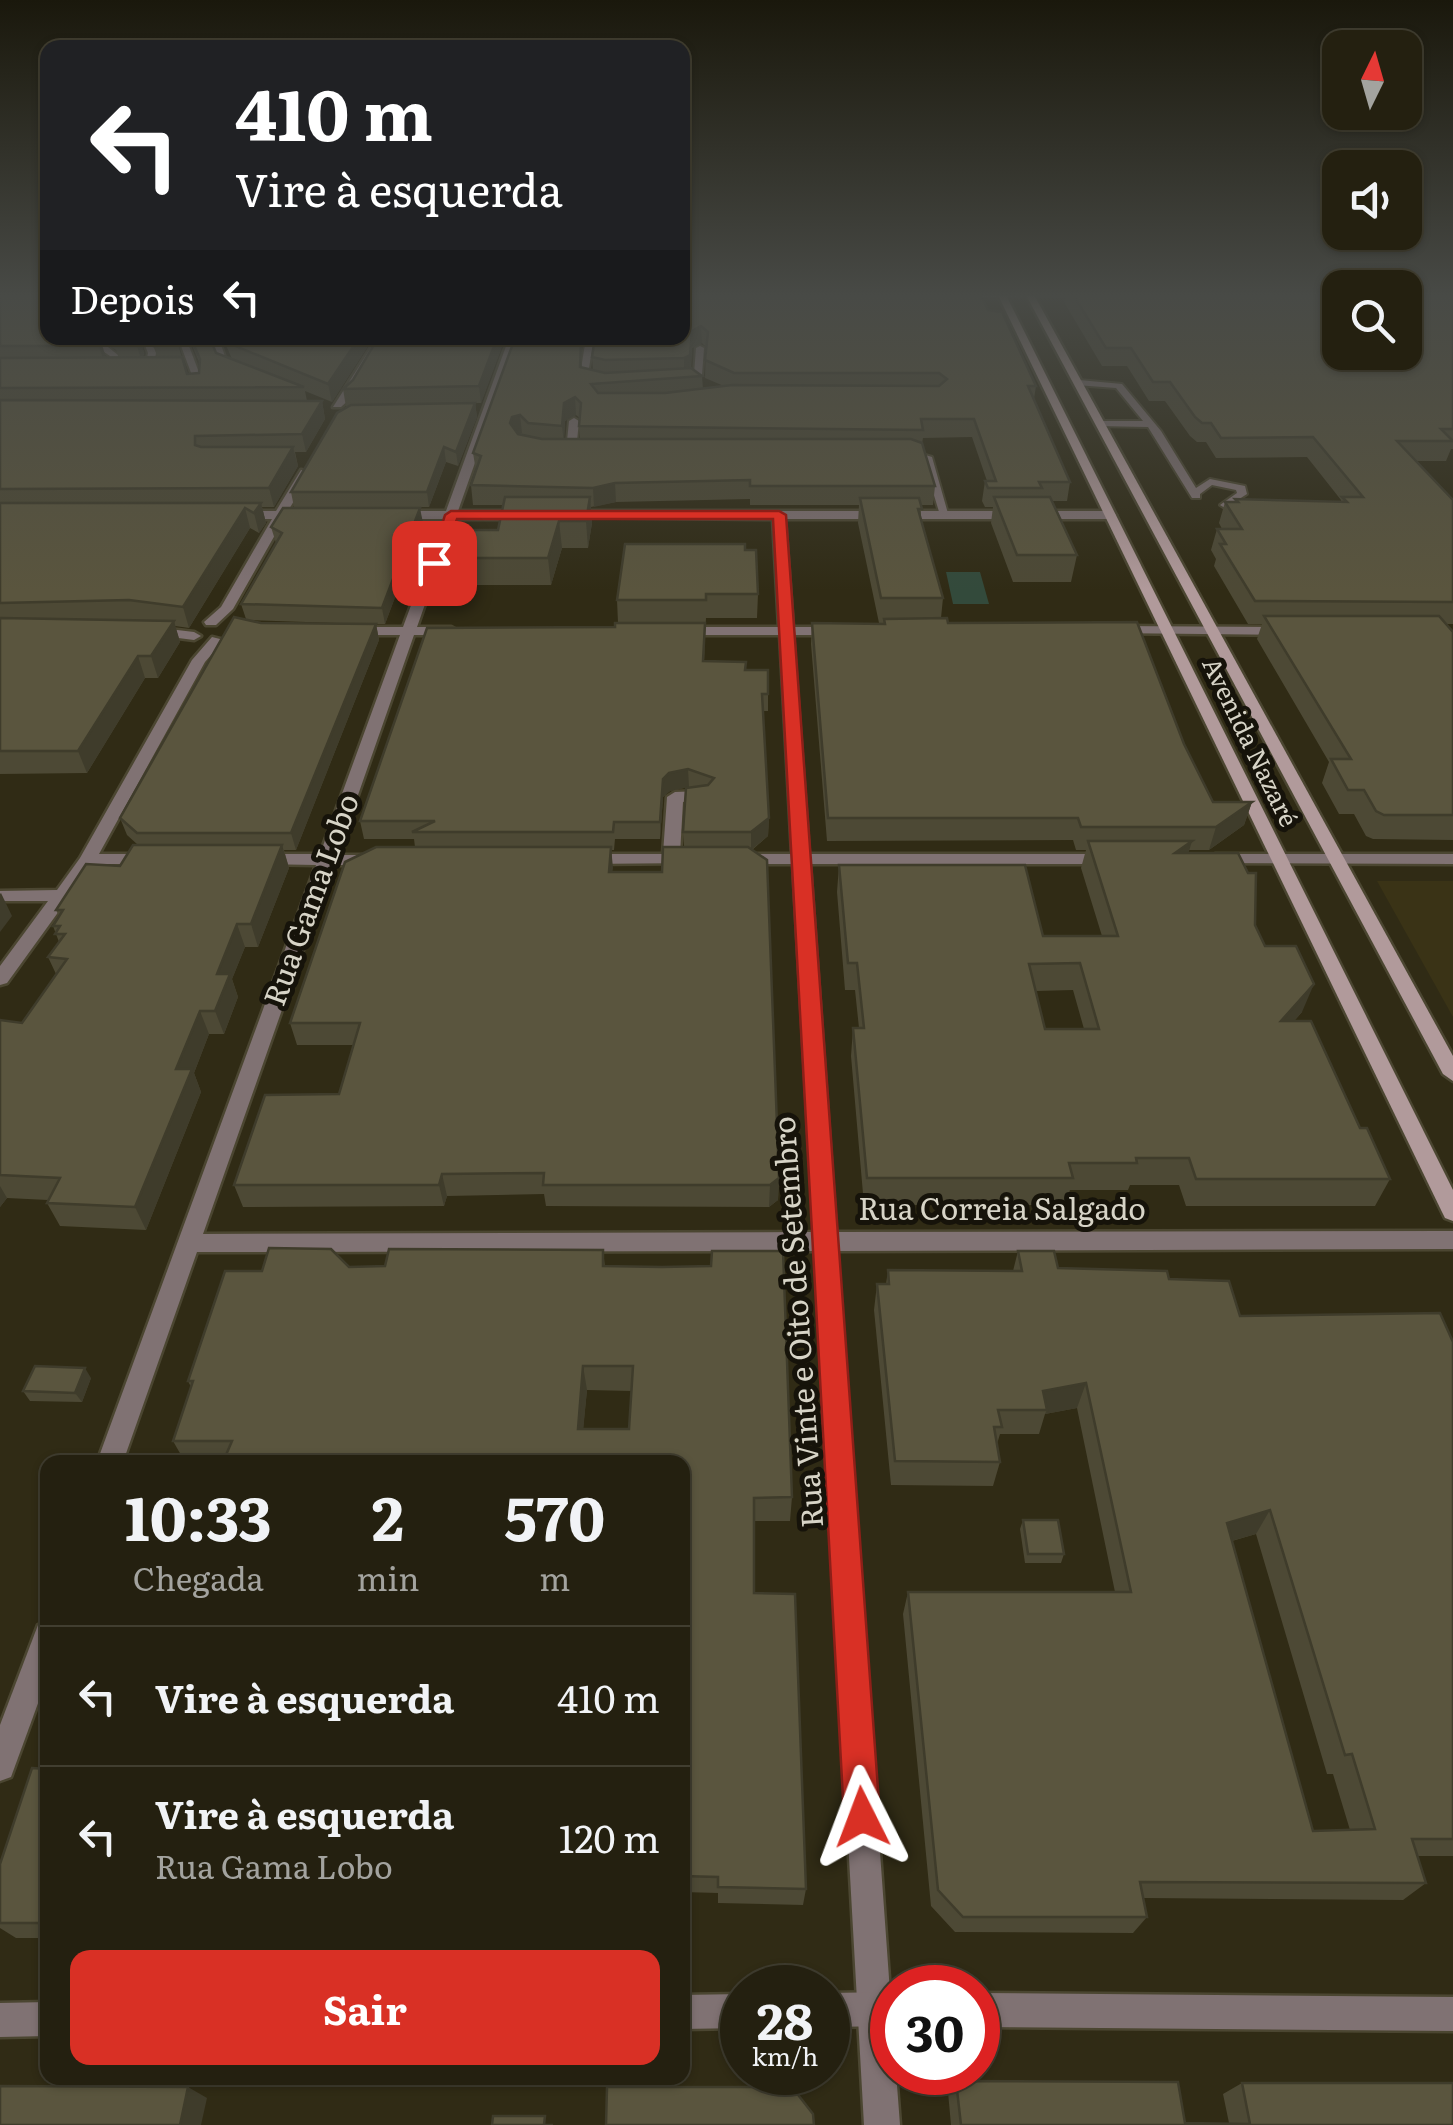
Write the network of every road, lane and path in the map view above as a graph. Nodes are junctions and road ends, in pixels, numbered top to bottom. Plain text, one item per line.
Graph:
1 (356, 392) edge
2 (494, 392) edge
3 (1050, 392) edge
4 (1082, 392) edge
5 (1123, 392) edge
6 (331, 406) dead end
7 (470, 410) edge
8 (488, 410) junction
9 (574, 421) dead end
10 (1100, 424) junction
11 (1150, 424) junction
12 (887, 449) edge
13 (558, 451) edge
14 (571, 451) junction
15 (590, 451) edge
16 (307, 459) edge
17 (1225, 505) edge
18 (946, 514) junction
19 (1110, 514) junction
20 (228, 515) edge
21 (278, 515) junction
22 (317, 515) edge
23 (376, 515) edge
24 (451, 515) junction
25 (536, 515) edge
26 (556, 515) edge
27 (779, 515) junction
28 (228, 629) junction
29 (202, 630) junction
30 (861, 630) edge
31 (1090, 630) edge
32 (1167, 630) junction
33 (1212, 630) junction
34 (136, 631) edge
35 (337, 631) edge
36 (666, 631) edge
37 (784, 631) junction
38 (1304, 631) edge
39 (408, 632) junction
40 (468, 632) edge
41 (199, 660) junction
42 (702, 796) edge
43 (88, 858) junction
44 (800, 858) junction
45 (1130, 858) edge
46 (1189, 858) edge
47 (1280, 858) junction
48 (1336, 858) junction
49 (167, 859) edge
50 (247, 859) edge
51 (575, 859) edge
52 (671, 859) junction
53 (1453, 859) edge
54 (327, 860) junction
55 (403, 860) edge
56 (63, 895) junction
57 (0, 896) edge
58 (0, 979) edge
59 (1453, 1074) edge
60 (1453, 1212) edge
61 (828, 1240) junction
62 (1453, 1240) edge
63 (190, 1243) junction
64 (113, 1455) edge
65 (40, 1658) edge
66 (0, 1766) edge
67 (880, 1965) edge
68 (1000, 2010) edge
69 (720, 2011) edge
70 (690, 2012) edge
71 (1453, 2014) edge
72 (0, 2020) edge
73 (40, 2020) edge
74 (882, 2095) edge
75 (882, 2125) edge

1 - 6 street
2 - 8 street, Rua Gama Lobo
3 - 19 main road, Avenida Nazaré
4 - 10 main road, Avenida Nazaré
5 - 11 lane
7 - 8 street
8 - 24 street, Rua Gama Lobo
9 - 14 lane
10 - 11 lane
10 - 33 main road, Avenida Nazaré
11 - 17 lane
12 - 18 lane
13 - 14 lane
14 - 15 lane
16 - 21 street
18 - 19 street
18 - 27 street
19 - 32 main road, Avenida Nazaré
20 - 21 street
21 - 22 street
21 - 28 street
23 - 24 street
24 - 25 street
24 - 39 street, Rua Gama Lobo
26 - 27 street
27 - 37 street, Rua Vinte e Oito de Setembro
28 - 29 street
28 - 41 street
29 - 34 street
29 - 41 street
30 - 37 street
31 - 32 street
32 - 33 street
32 - 47 main road, Avenida Nazaré
33 - 38 street
33 - 48 main road, Avenida Nazaré
35 - 39 street
36 - 37 street
37 - 44 street, Rua Vinte e Oito de Setembro
39 - 40 street
39 - 54 street, Rua Gama Lobo
41 - 43 street
42 - 52 street
43 - 49 street
43 - 56 street
44 - 45 street
44 - 52 street
44 - 61 street, Rua Vinte e Oito de Setembro
46 - 47 street
47 - 48 street
47 - 60 main road, Avenida Nazaré
48 - 53 street
48 - 59 main road, Avenida Nazaré
50 - 54 street
51 - 52 street
54 - 55 street
54 - 63 street, Rua Gama Lobo
56 - 57 street
56 - 58 street
61 - 62 street, Rua Correia Salgado
61 - 63 street, Rua Correia Salgado
61 - 67 street, Rua Vinte e Oito de Setembro
63 - 64 street, Rua Gama Lobo
65 - 66 street
68 - 71 street
69 - 70 street
72 - 73 street
74 - 75 street, Rua Vinte e Oito de Setembro

